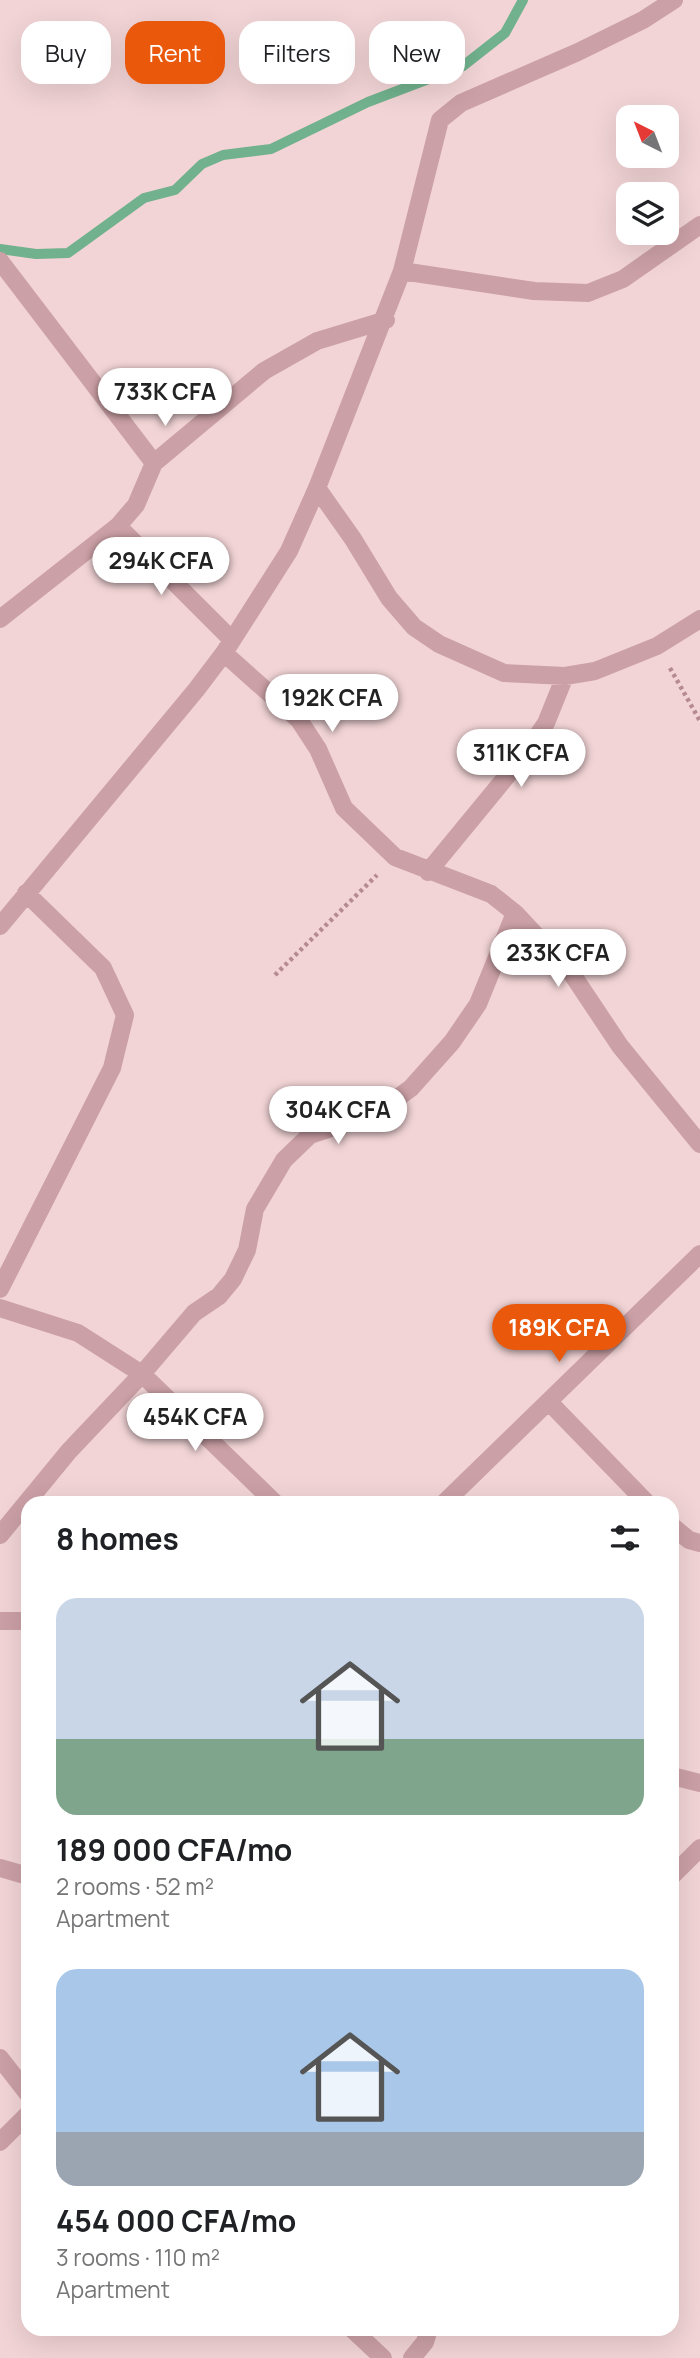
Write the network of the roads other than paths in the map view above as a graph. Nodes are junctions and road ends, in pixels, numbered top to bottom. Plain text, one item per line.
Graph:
1 (674, 0) edge
2 (700, 225) edge
3 (0, 261) edge
4 (402, 271) junction
5 (386, 320) junction
6 (154, 463) junction
7 (317, 488) junction
8 (118, 526) junction
9 (0, 619) edge
10 (700, 619) edge
11 (228, 647) junction
12 (565, 676) junction
13 (428, 872) junction
14 (14, 900) edge
15 (515, 913) junction
16 (0, 926) edge
17 (700, 1144) edge
18 (700, 1254) edge
19 (0, 1289) edge
20 (0, 1308) edge
21 (142, 1374) junction
22 (549, 1402) junction
23 (32, 1496) edge
24 (261, 1496) edge
25 (451, 1496) edge
26 (640, 1496) edge
27 (21, 1509) edge
28 (679, 1532) edge
29 (0, 1535) edge
30 (700, 1544) edge
31 (0, 1621) edge
32 (21, 1621) edge
33 (679, 1778) edge
34 (700, 1783) edge
35 (700, 1848) edge
36 (0, 1868) edge
37 (679, 1869) edge
38 (21, 1874) edge
39 (0, 2058) edge
40 (21, 2085) edge
41 (21, 2121) edge
42 (0, 2142) edge
43 (359, 2336) edge
44 (427, 2336) edge
45 (383, 2358) edge
46 (412, 2358) edge

1 - 4 street
2 - 4 street
3 - 6 street
4 - 5 street
5 - 6 street
5 - 7 street
6 - 8 street
7 - 11 street
7 - 12 street
8 - 9 street
8 - 11 street
10 - 12 street
11 - 13 street
11 - 14 street
12 - 13 street
13 - 15 street
14 - 16 street
14 - 19 street
15 - 17 street
15 - 21 street
18 - 22 street
20 - 21 street
21 - 23 street
21 - 24 street
22 - 25 street
22 - 26 street
27 - 29 street
28 - 30 street
31 - 32 street
33 - 34 street
35 - 37 street
36 - 38 street
39 - 40 street
41 - 42 street
43 - 45 street
44 - 46 street

